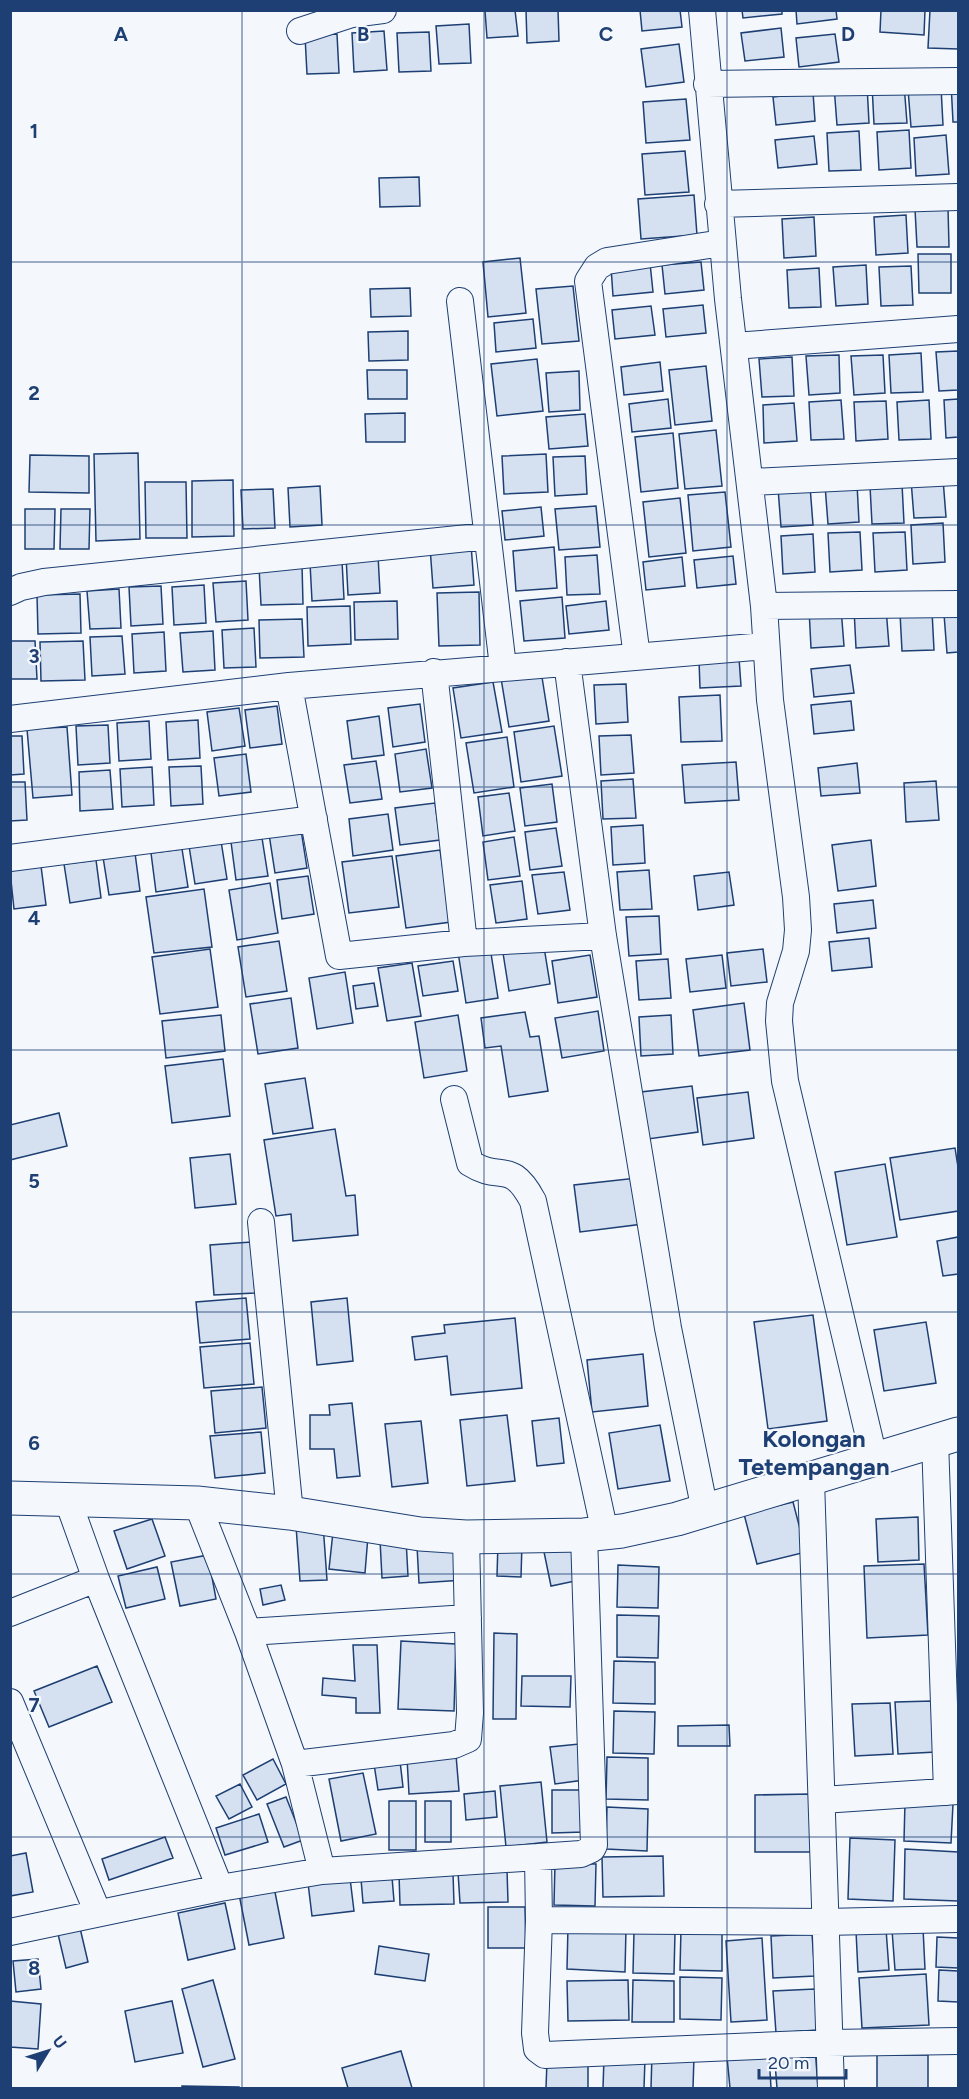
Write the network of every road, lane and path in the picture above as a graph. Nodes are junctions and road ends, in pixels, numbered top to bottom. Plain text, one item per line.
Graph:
1 (383, 10) edge
2 (702, 10) edge
3 (353, 12) edge
4 (300, 31) dead end
5 (958, 81) edge
6 (707, 84) junction
7 (958, 197) edge
8 (718, 204) junction
9 (722, 243) junction
10 (460, 301) dead end
11 (958, 329) edge
12 (734, 346) junction
13 (958, 472) edge
14 (750, 482) junction
15 (488, 536) junction
16 (10, 592) edge
17 (958, 604) edge
18 (764, 606) junction
19 (766, 646) junction
20 (637, 657) junction
21 (567, 662) junction
22 (503, 667) junction
23 (434, 672) junction
24 (289, 686) junction
25 (10, 719) edge
26 (314, 819) junction
27 (10, 858) edge
28 (603, 936) junction
29 (464, 944) junction
30 (454, 1098) dead end
31 (261, 1222) dead end
32 (947, 1437) edge
33 (874, 1458) junction
34 (811, 1480) junction
35 (10, 1498) edge
36 (67, 1498) junction
37 (197, 1503) junction
38 (705, 1511) junction
39 (290, 1513) junction
40 (594, 1534) junction
41 (466, 1537) junction
42 (96, 1579) junction
43 (10, 1613) edge
44 (468, 1618) junction
45 (248, 1632) junction
46 (10, 1702) edge
47 (295, 1764) junction
48 (953, 1791) edge
49 (822, 1800) junction
50 (538, 1857) junction
51 (322, 1871) junction
52 (220, 1888) junction
53 (98, 1913) junction
54 (958, 1918) edge
55 (539, 1920) junction
56 (825, 1922) junction
57 (10, 1932) edge
58 (958, 2041) edge
59 (829, 2043) junction
60 (831, 2088) edge

1 - 3 street
2 - 6 street
3 - 4 street
5 - 6 street
6 - 8 street
7 - 8 street
8 - 9 street
9 - 12 street
9 - 20 street
10 - 15 street
11 - 12 street
12 - 14 street
13 - 14 street
14 - 18 street
15 - 16 street
15 - 22 street
17 - 18 street
18 - 19 street
19 - 20 street
19 - 33 street
20 - 21 street
21 - 22 street
21 - 28 street
22 - 23 street
23 - 24 street
23 - 29 street
24 - 25 street
24 - 26 street
26 - 27 street
26 - 29 street
28 - 29 street
28 - 38 street
30 - 40 street
31 - 39 street
32 - 33 street
32 - 48 street
33 - 34 street
34 - 38 street
34 - 49 street
35 - 36 street
36 - 37 street
36 - 42 street
37 - 39 street
37 - 45 street
38 - 40 street
39 - 41 street
40 - 41 street
40 - 50 street
41 - 44 street
42 - 43 street
42 - 52 street
44 - 45 street
44 - 47 street
45 - 47 street
46 - 53 street
47 - 51 street
48 - 49 street
49 - 56 street
50 - 51 street
50 - 55 street
51 - 52 street
52 - 53 street
53 - 57 street
54 - 56 street
55 - 56 street
55 - 59 street
56 - 59 street
58 - 59 street
59 - 60 street

